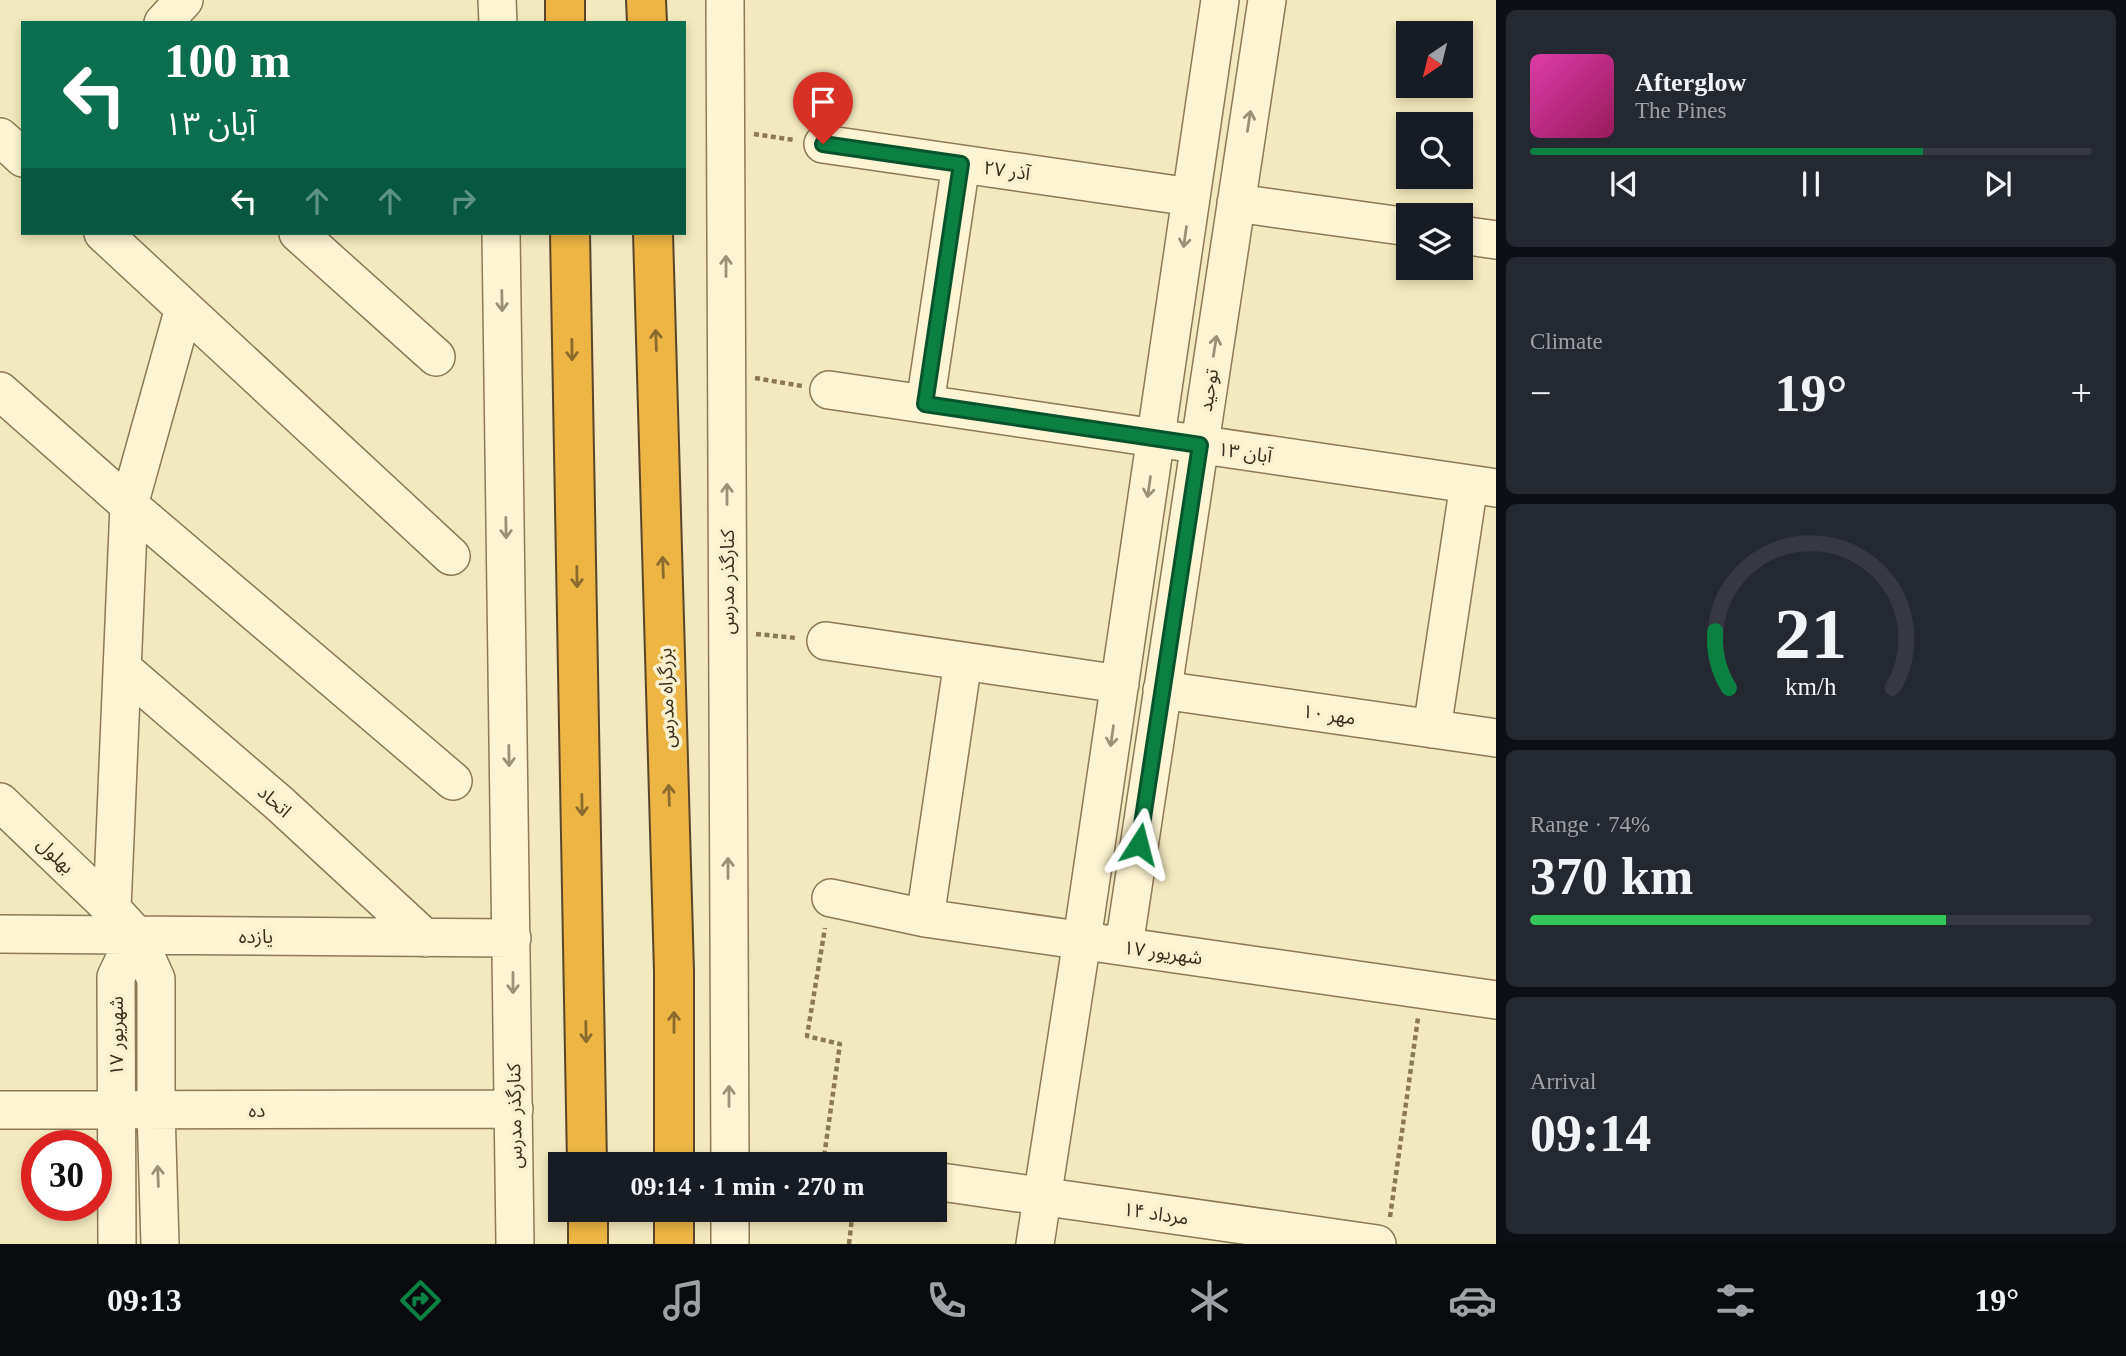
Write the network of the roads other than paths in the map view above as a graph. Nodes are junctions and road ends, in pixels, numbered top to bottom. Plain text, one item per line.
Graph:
1 (184, 0) edge
2 (498, 0) edge
3 (565, 0) edge
4 (646, 0) edge
5 (725, 0) edge
6 (1220, 0) edge
7 (1267, 0) edge
8 (165, 21) edge
9 (498, 21) edge
10 (565, 21) edge
11 (647, 21) edge
12 (0, 137) edge
13 (823, 144) road end
14 (21, 156) edge
15 (961, 164) junction
16 (1191, 197) junction
17 (1236, 203) junction
18 (1396, 225) edge
19 (105, 235) edge
20 (300, 235) edge
21 (501, 235) edge
22 (570, 235) edge
23 (653, 235) edge
24 (1473, 237) edge
25 (1496, 240) edge
26 (184, 308) junction
27 (436, 357) dead end
28 (829, 390) road end
29 (0, 391) edge
30 (925, 404) junction
31 (1156, 438) junction
32 (1200, 445) junction
33 (1482, 486) edge
34 (129, 505) junction
35 (451, 556) dead end
36 (825, 641) road end
37 (963, 661) junction
38 (122, 668) junction
39 (1120, 684) junction
40 (1162, 690) junction
41 (1432, 729) junction
42 (1496, 738) edge
43 (453, 781) dead end
44 (0, 802) edge
45 (831, 898) road end
46 (112, 909) junction
47 (925, 918) junction
48 (0, 934) edge
49 (136, 935) junction
50 (425, 938) junction
51 (512, 938) junction
52 (1082, 940) junction
53 (1124, 946) junction
54 (1496, 1000) edge
55 (514, 1109) junction
56 (0, 1110) edge
57 (117, 1110) junction
58 (156, 1110) junction
59 (587, 1152) edge
60 (674, 1152) edge
61 (729, 1152) edge
62 (947, 1183) edge
63 (1043, 1196) junction
64 (674, 1222) edge
65 (730, 1222) edge
66 (1383, 1237) edge
67 (117, 1244) edge
68 (160, 1244) edge
69 (515, 1244) edge
70 (674, 1244) edge
71 (730, 1244) edge
72 (1035, 1244) edge

1 - 8 street
2 - 9 street
3 - 10 highway
4 - 11 highway
61 -> 5 street, کنارگذر مدرس
6 - 16 street
17 -> 7 street, توحید
12 - 14 street
13 - 15 street, ۲۷ آذر
15 - 16 street, ۲۷ آذر
15 - 30 street
16 -> 31 street
17 - 18 street
32 -> 17 street, توحید
19 - 26 street
20 - 27 street
21 -> 51 street, کنارگذر مدرس
22 -> 59 highway
60 -> 23 highway, بزرگراه مدرس
24 - 25 street
26 - 34 street
26 - 35 street
28 - 30 street, ۱۳ آبان
29 - 34 street
30 - 31 street, ۱۳ آبان
31 - 32 street, ۱۳ آبان
31 -> 39 street
32 - 33 street, ۱۳ آبان
32 - 40 street, توحید
33 - 41 street
34 - 38 street
34 - 43 street
36 - 37 street
37 - 39 street
37 - 47 street
38 - 46 street
38 - 50 street, اتحاد
39 -> 52 street
40 - 41 street, ۱۰ مهر
40 - 53 street, توحید
41 - 42 street, ۱۰ مهر
44 - 46 street, بهلول
45 - 47 street, ۱۷ شهریور
46 - 49 street, بهلول
47 - 52 street, ۱۷ شهریور
48 - 49 street, یازده
49 - 50 street, یازده
49 - 57 street, ۱۷ شهریور
49 - 58 street, ۱۷ شهریور
50 - 51 street, یازده
51 -> 55 street, کنارگذر مدرس
52 - 53 street, ۱۷ شهریور
52 - 63 street
53 - 54 street, ۱۷ شهریور
55 - 58 street, ده
55 - 69 street, کنارگذر مدرس
56 - 57 street, ده
57 - 58 street, ده
57 - 67 street, ۱۷ شهریور
68 -> 58 street, ۱۷ شهریور
62 - 63 street, ۱۴ مرداد
63 - 66 street, ۱۴ مرداد
63 - 72 street
64 - 70 highway
65 - 71 street

